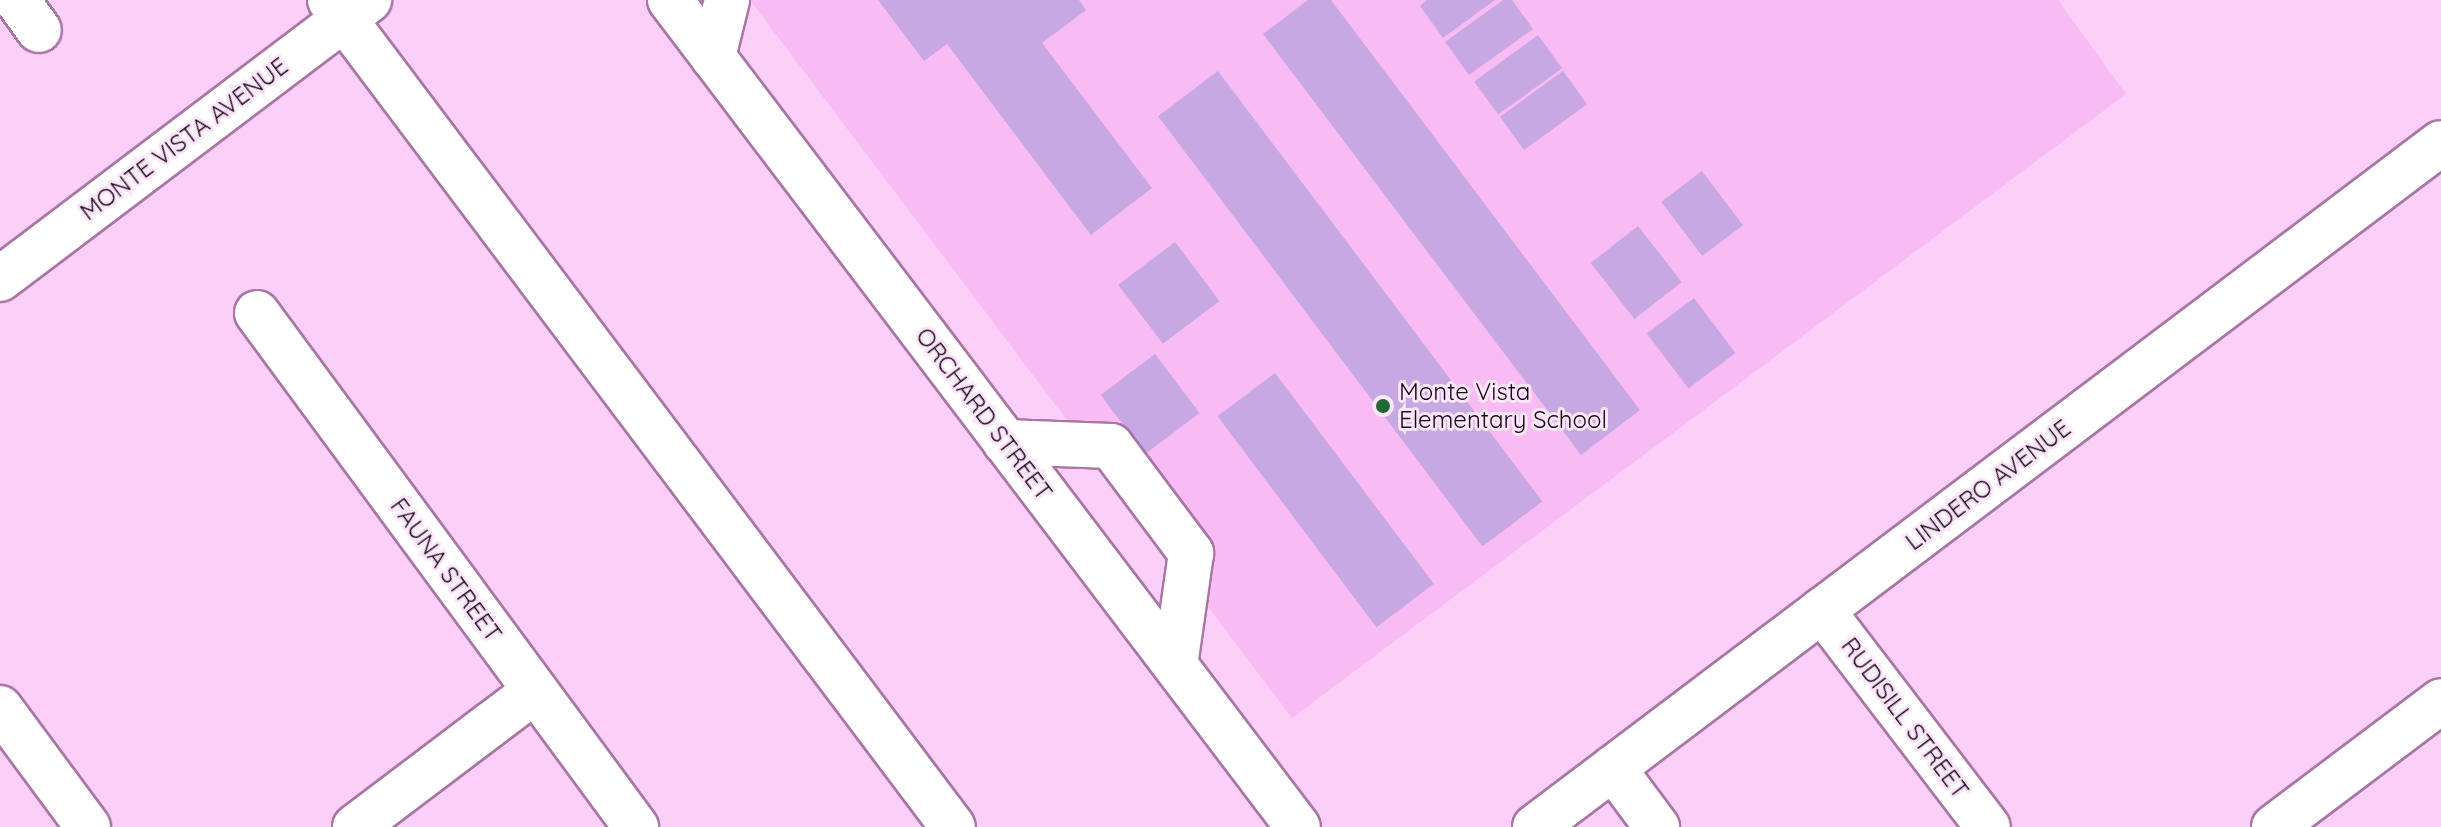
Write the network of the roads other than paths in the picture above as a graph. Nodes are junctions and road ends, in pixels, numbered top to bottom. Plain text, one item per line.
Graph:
1 (670, 0) edge
2 (727, 0) edge
3 (348, 6) edge
4 (713, 57) junction
5 (2441, 143) edge
6 (0, 279) edge
7 (257, 313) dead end
8 (1005, 442) junction
9 (1822, 610) junction
10 (1175, 665) junction
11 (535, 691) junction
12 (2441, 701) edge
13 (0, 708) edge
14 (1613, 768) junction
15 (88, 827) edge
16 (355, 827) edge
17 (636, 827) edge
18 (953, 827) edge
19 (1298, 827) edge
20 (1535, 827) edge
21 (1657, 827) edge
22 (1988, 827) edge
23 (2274, 827) edge

1 - 4 street, ORCHARD STREET
2 - 4 street
3 - 6 street, MONTE VISTA AVENUE
3 - 18 street
4 - 8 street, ORCHARD STREET
5 - 9 street, LINDERO AVENUE
7 - 11 street, FAUNA STREET
8 - 10 street, ORCHARD STREET
8 - 10 street
9 - 14 street, LINDERO AVENUE
9 - 22 street, RUDISILL STREET
10 - 19 street, ORCHARD STREET
11 - 16 street
11 - 17 street, FAUNA STREET
12 - 23 street
13 - 15 street
14 - 20 street, LINDERO AVENUE
14 - 21 street

